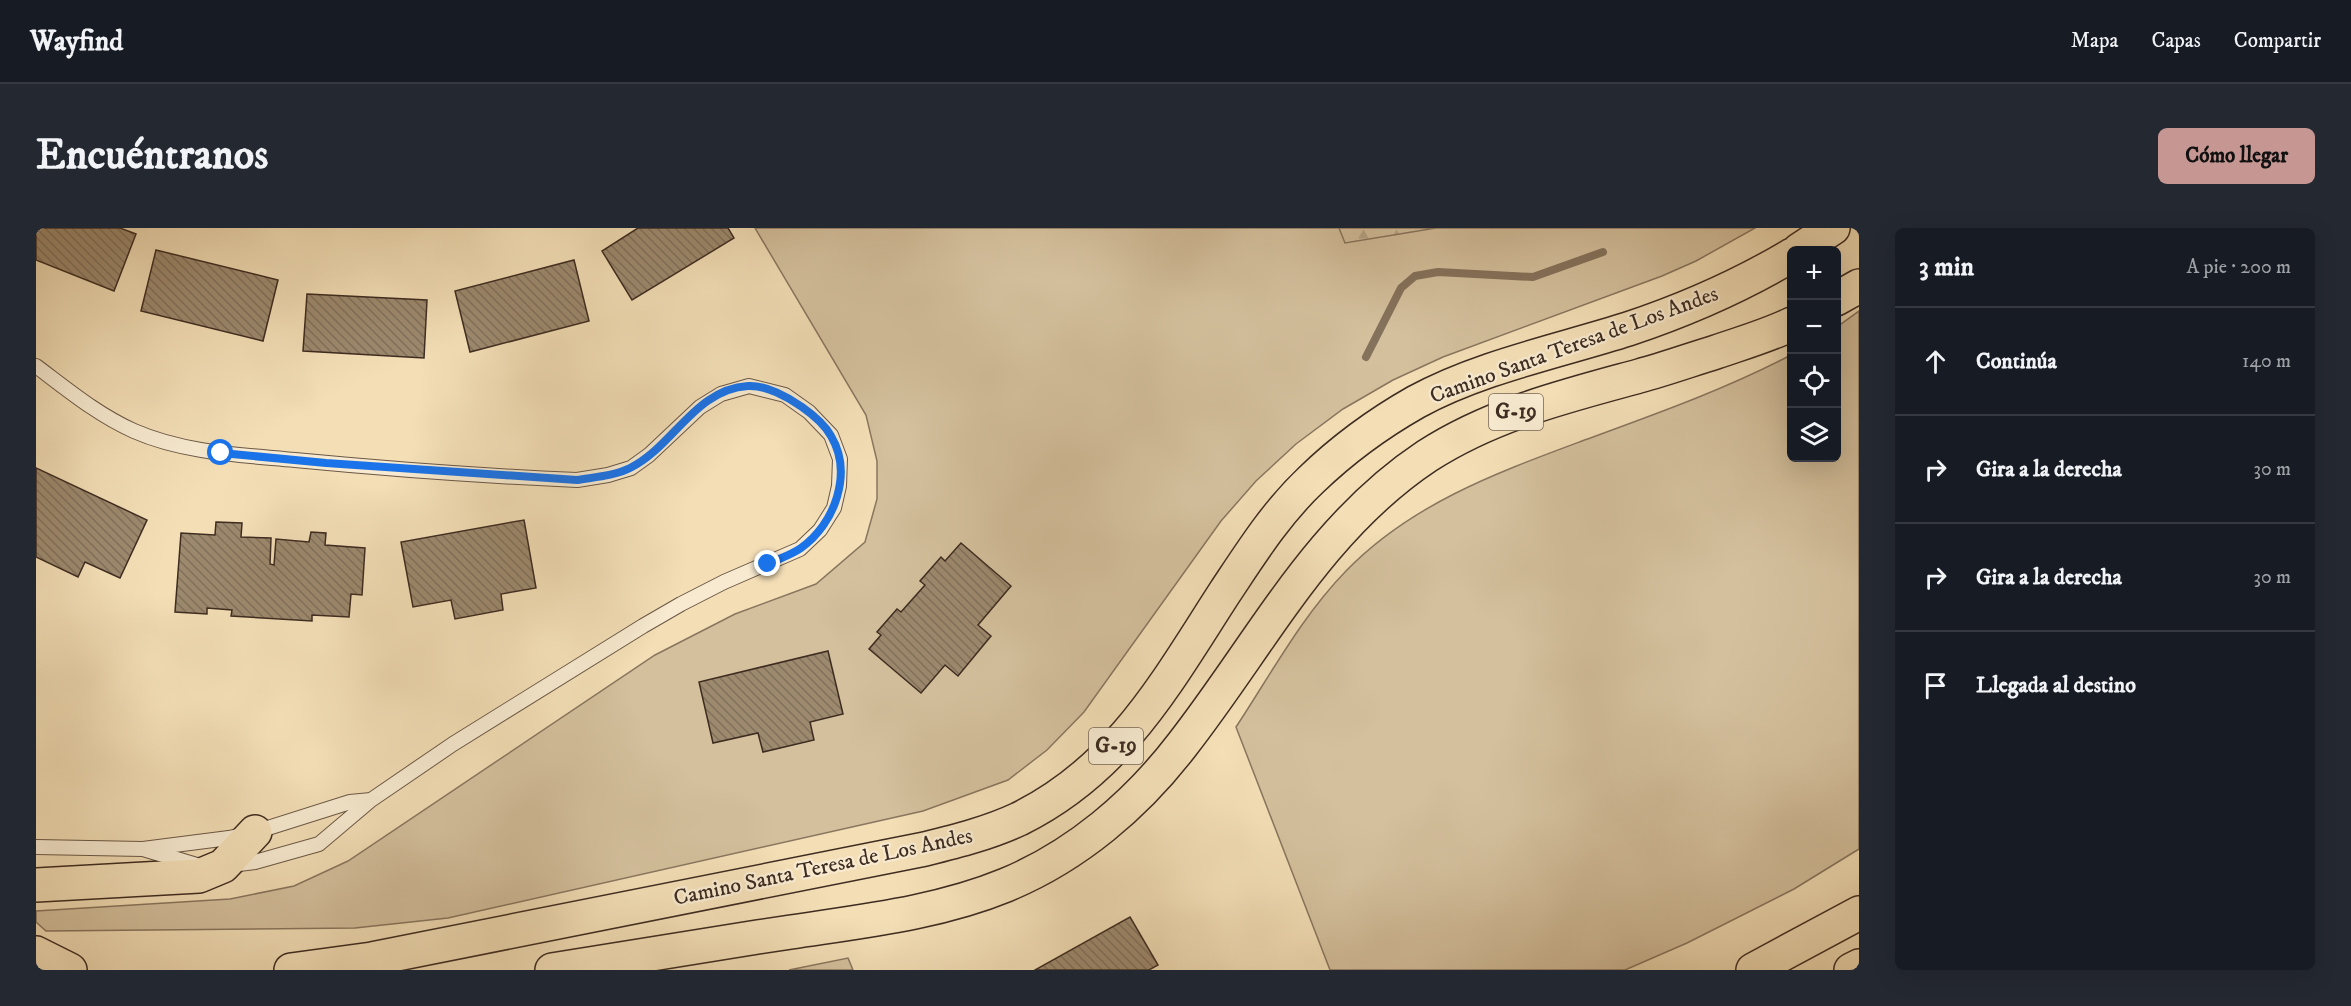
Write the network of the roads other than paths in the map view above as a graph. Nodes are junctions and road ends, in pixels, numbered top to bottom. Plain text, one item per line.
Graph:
1 (1833, 228) edge
2 (1805, 246) edge
3 (1787, 257) edge
4 (1859, 286) edge
5 (1841, 296) edge
6 (1787, 326) edge
7 (36, 366) edge
8 (371, 800) junction
9 (255, 832) junction
10 (36, 847) edge
11 (143, 849) junction
12 (223, 866) junction
13 (36, 885) edge
14 (1859, 913) edge
15 (36, 953) edge
16 (1859, 966) edge
17 (36, 968) edge
18 (57, 970) edge
19 (70, 970) edge
20 (291, 970) edge
21 (552, 970) edge
22 (1753, 970) edge
23 (1851, 970) edge

1 - 2 main road
3 - 20 main road, Camino Santa Teresa de Los Andes / G-19
4 - 5 main road
6 - 21 main road, Camino Santa Teresa de Los Andes / G-19
7 - 8 lane
8 - 9 lane
8 - 12 lane
9 - 11 lane
9 - 12 main road
10 - 11 lane
11 - 12 lane
12 - 13 main road
14 - 22 main road
15 - 19 main road
16 - 23 main road
17 - 18 main road

